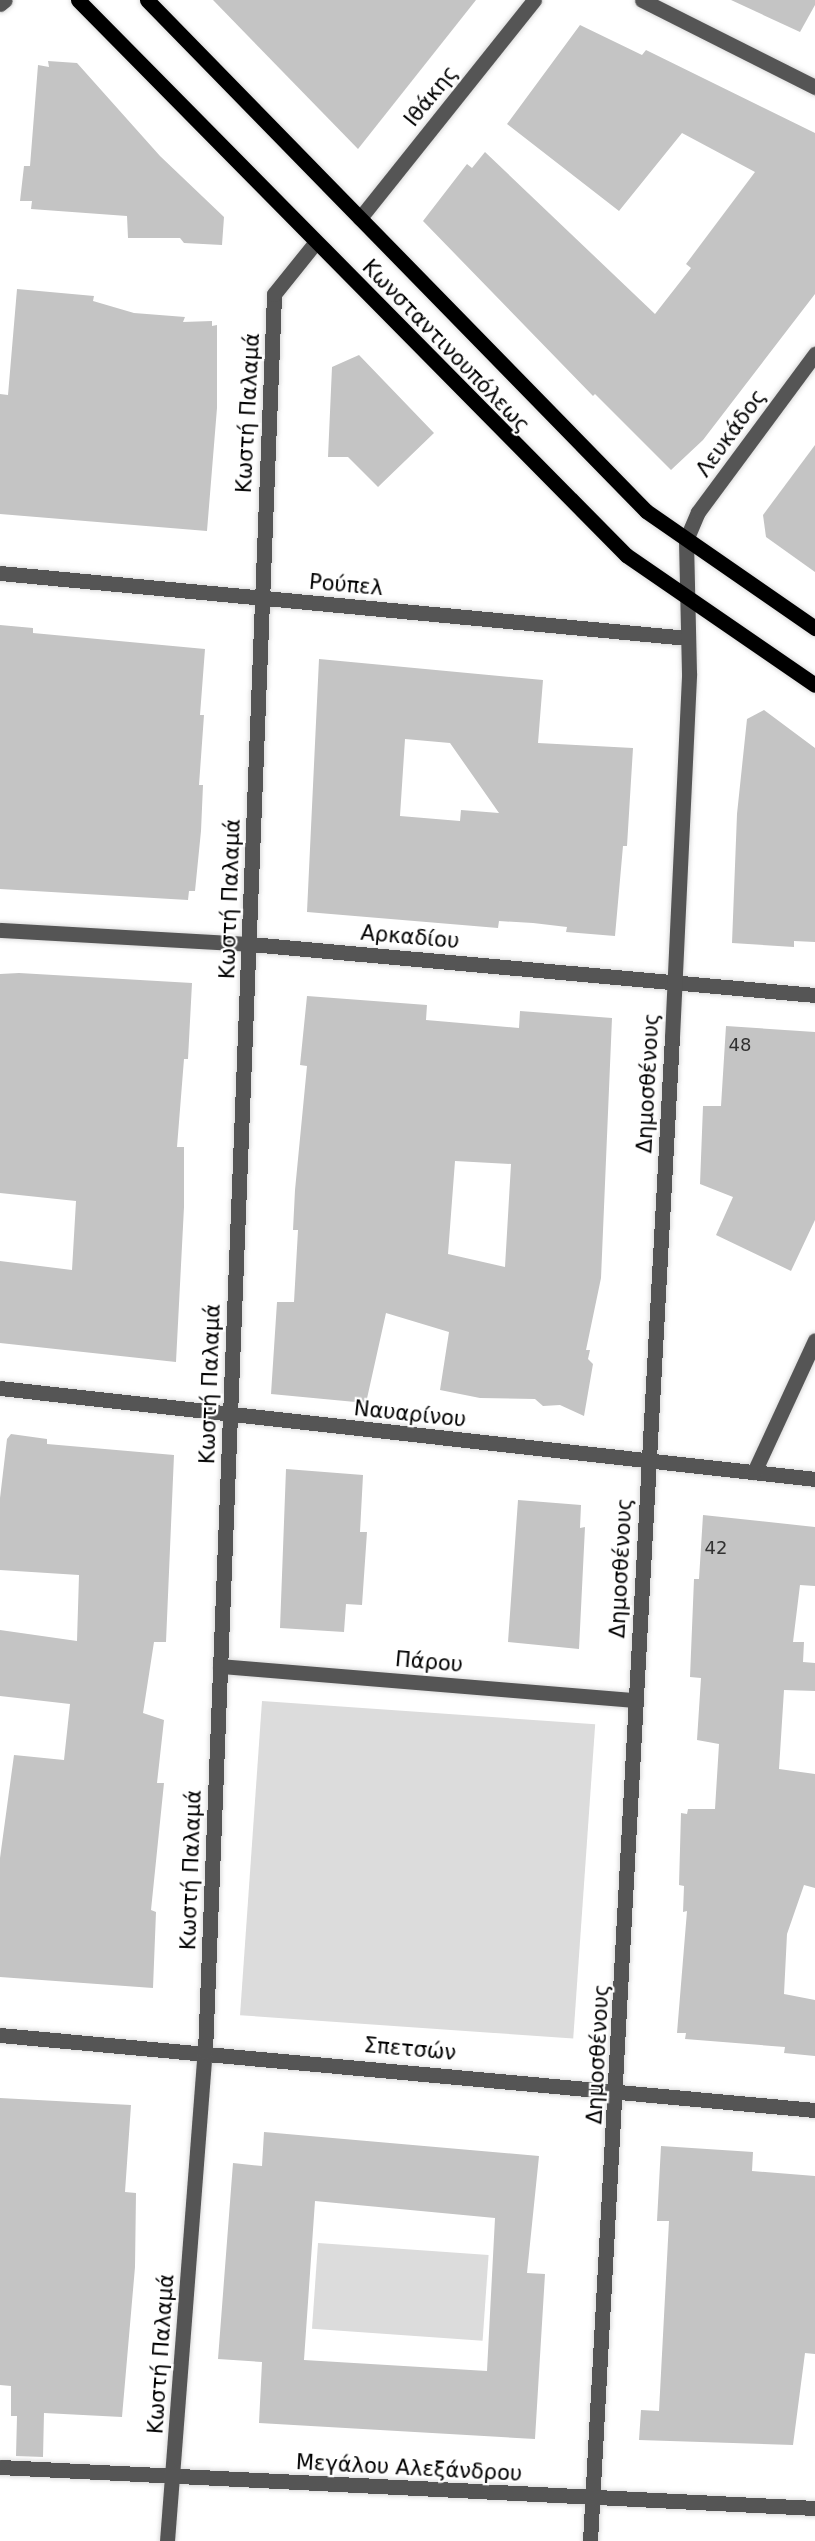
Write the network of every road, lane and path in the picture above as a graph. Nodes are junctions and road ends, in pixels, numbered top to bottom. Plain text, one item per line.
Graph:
1 (5, 0) edge
2 (78, 0) edge
3 (147, 0) edge
4 (534, 0) edge
5 (642, 0) edge
6 (0, 4) edge
7 (815, 87) edge
8 (360, 218) junction
9 (315, 243) junction
10 (815, 354) edge
11 (686, 540) junction
12 (0, 573) edge
13 (260, 598) junction
14 (686, 598) junction
15 (815, 628) edge
16 (687, 638) junction
17 (815, 685) edge
18 (0, 930) edge
19 (250, 944) junction
20 (673, 982) junction
21 (815, 995) edge
22 (815, 1340) edge
23 (0, 1388) edge
24 (229, 1416) junction
25 (649, 1461) junction
26 (754, 1472) junction
27 (815, 1479) edge
28 (220, 1666) junction
29 (634, 1700) junction
30 (0, 2035) edge
31 (205, 2052) junction
32 (618, 2090) junction
33 (815, 2110) edge
34 (0, 2467) edge
35 (172, 2477) junction
36 (593, 2499) junction
37 (815, 2508) edge
38 (167, 2541) edge
39 (591, 2541) edge

1 - 6 street
2 - 9 main road, Κωνσταντινουπόλεως
3 - 8 main road, Κωνσταντινουπόλεως
4 - 8 street, Ιθάκης
5 - 7 street
8 - 11 main road, Κωνσταντινουπόλεως
9 - 13 street, Κωστή Παλαμά
9 - 14 main road, Κωνσταντινουπόλεως
10 - 11 street, Λευκάδος
11 - 14 street, Δημοσθένους
11 - 15 main road, Κωνσταντινουπόλεως
12 - 13 street, Ρούπελ
13 - 16 street, Ρούπελ
13 - 19 street, Κωστή Παλαμά
14 - 16 street, Δημοσθένους
14 - 17 main road, Κωνσταντινουπόλεως
16 - 20 street, Δημοσθένους
18 - 19 street, Αρκαδίου
19 - 20 street, Αρκαδίου
19 - 24 street, Κωστή Παλαμά
20 - 21 street, Αρκαδίου
20 - 25 street, Δημοσθένους
22 - 26 street
23 - 24 street, Ναυαρίνου
24 - 25 street, Ναυαρίνου
24 - 28 street, Κωστή Παλαμά
25 - 26 street, Ναυαρίνου
25 - 29 street, Δημοσθένους
26 - 27 street, Ναυαρίνου
28 - 29 street, Πάρου
28 - 31 street, Κωστή Παλαμά
29 - 32 street, Δημοσθένους
30 - 31 street, Σπετσών
31 - 32 street, Σπετσών
31 - 35 street, Κωστή Παλαμά
32 - 33 street, Σπετσών
32 - 36 street, Δημοσθένους
34 - 35 street, Μεγάλου Αλεξάνδρου
35 - 36 street, Μεγάλου Αλεξάνδρου
35 - 38 street, Κωστή Παλαμά
36 - 37 street, Μεγάλου Αλεξάνδρου
36 - 39 street, Δημοσθένους

